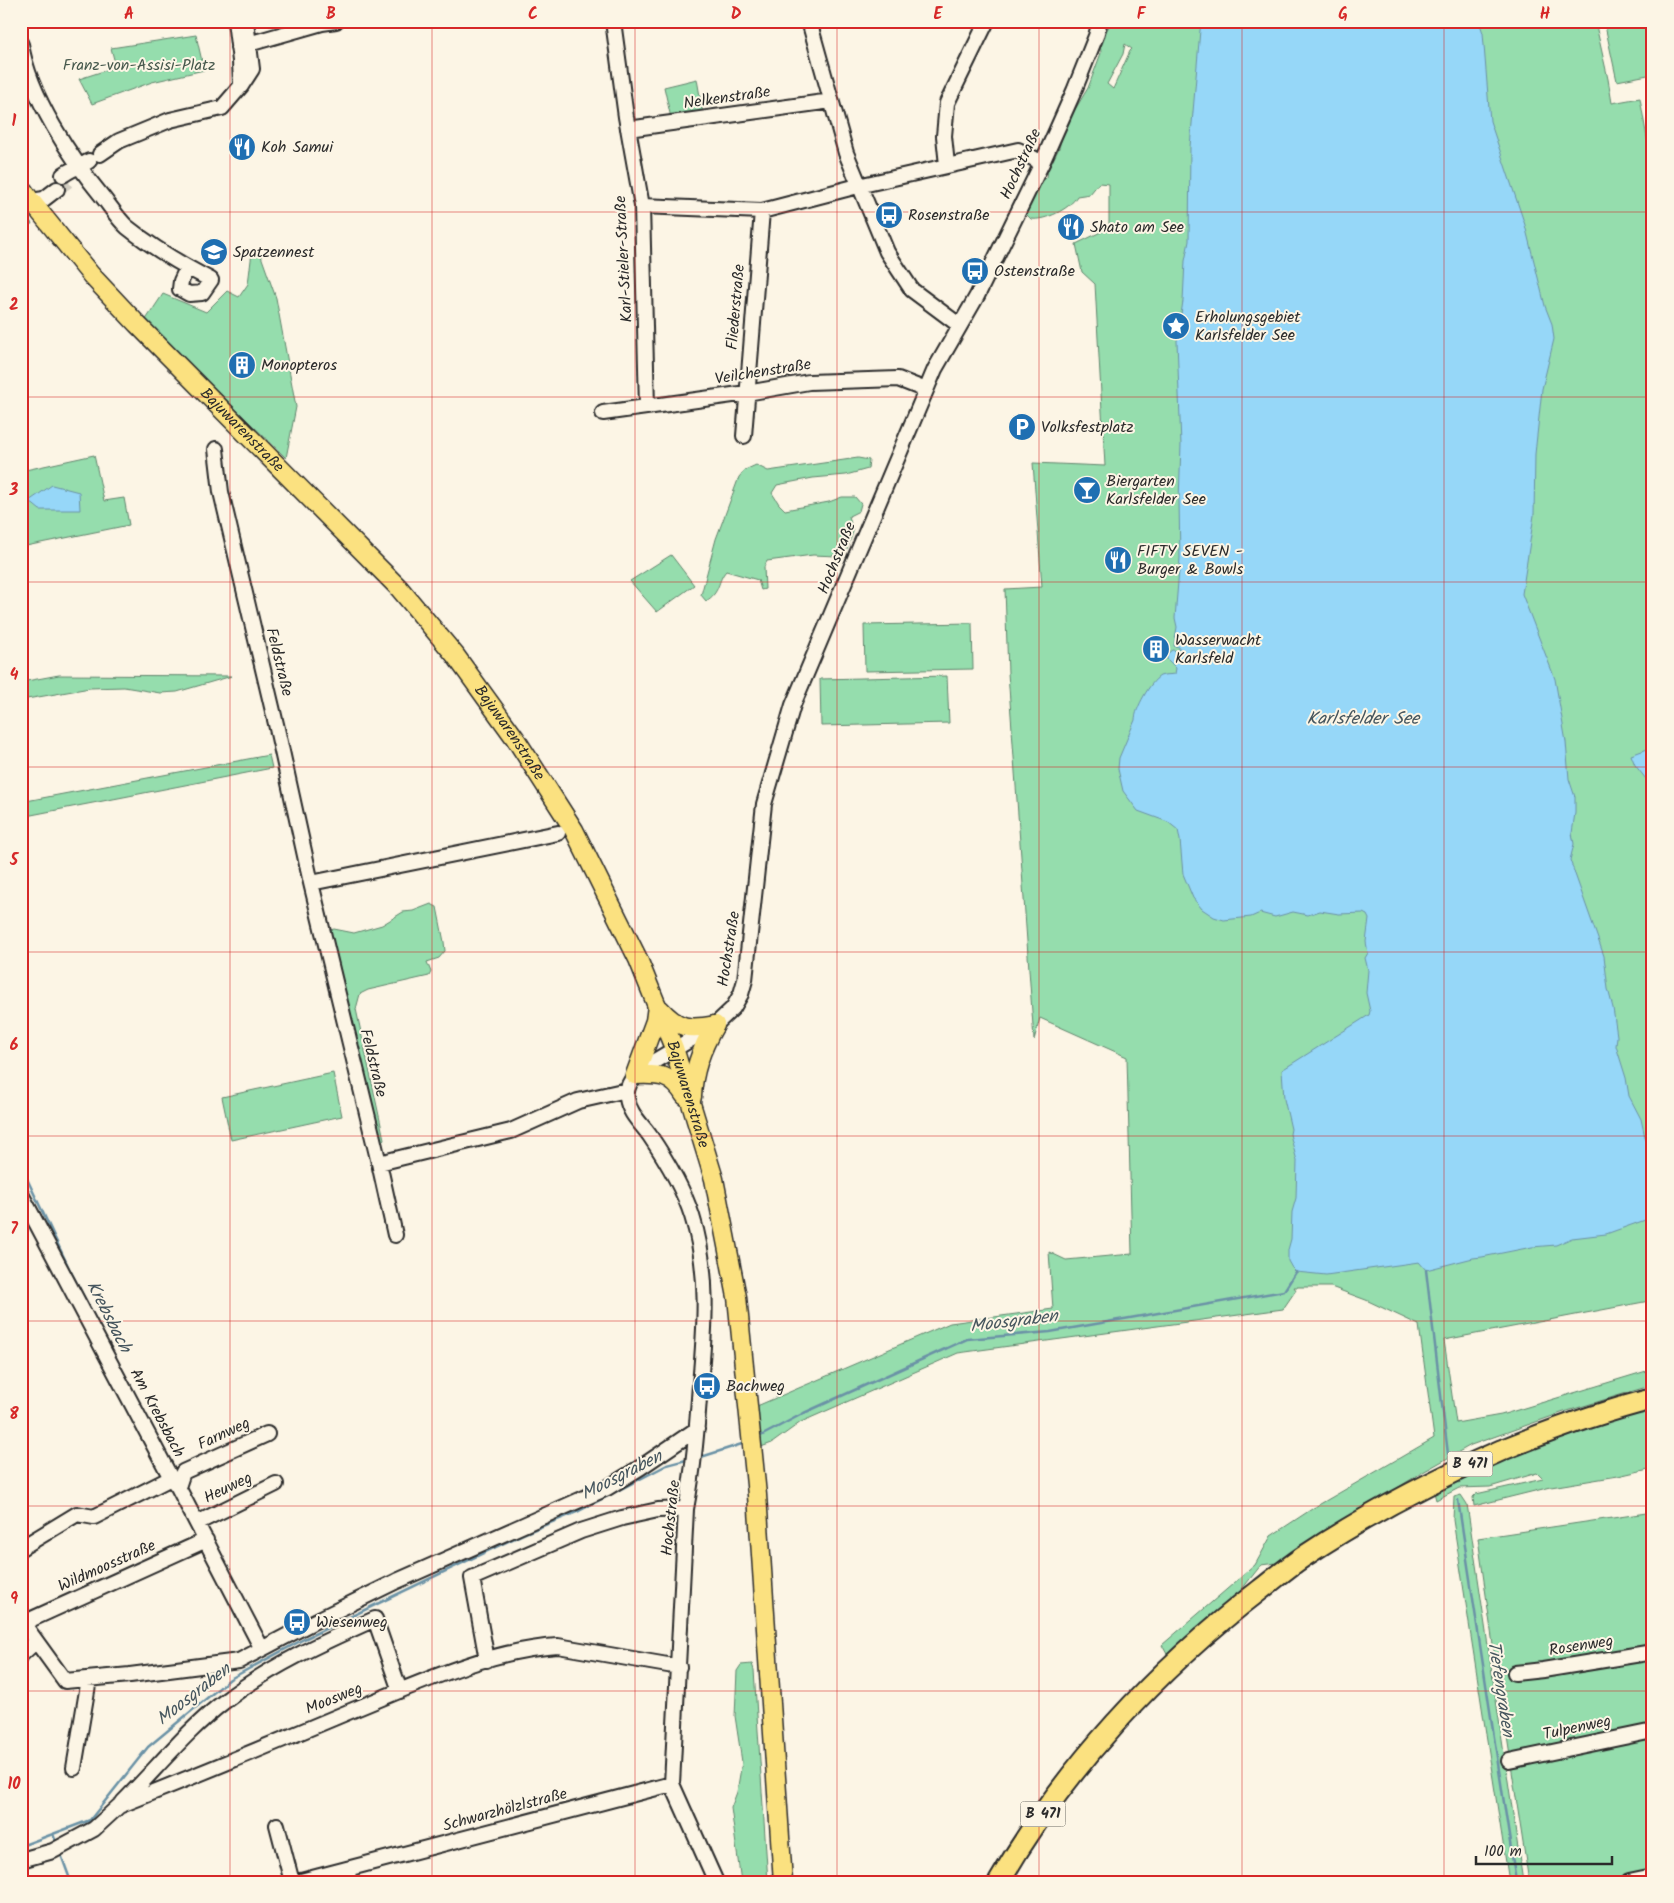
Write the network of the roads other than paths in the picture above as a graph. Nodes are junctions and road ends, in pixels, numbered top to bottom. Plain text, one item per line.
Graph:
1 (235, 21) edge
2 (246, 21) edge
3 (336, 21) edge
4 (613, 21) edge
5 (809, 21) edge
6 (987, 21) edge
7 (1100, 21) edge
8 (1104, 21) edge
9 (1096, 36) junction
10 (21, 44) edge
11 (244, 46) junction
12 (831, 101) junction
13 (628, 129) junction
14 (89, 161) junction
15 (1042, 163) junction
16 (947, 165) junction
17 (858, 186) junction
18 (26, 194) edge
19 (642, 206) junction
20 (762, 210) junction
21 (187, 268) dead end
22 (959, 325) junction
23 (926, 390) junction
24 (747, 393) junction
25 (647, 407) junction
26 (603, 413) dead end
27 (744, 436) dead end
28 (216, 449) dead end
29 (558, 833) dead end
30 (311, 883) junction
31 (657, 1006) junction
32 (715, 1025) junction
33 (674, 1048) junction
34 (635, 1075) junction
35 (627, 1090) junction
36 (693, 1110) junction
37 (379, 1163) junction
38 (21, 1194) edge
39 (395, 1235) dead end
40 (1653, 1400) edge
41 (696, 1428) junction
42 (267, 1434) dead end
43 (174, 1482) junction
44 (276, 1484) dead end
45 (686, 1509) junction
46 (197, 1523) junction
47 (206, 1540) junction
48 (21, 1548) edge
49 (35, 1642) junction
50 (262, 1649) junction
51 (1653, 1652) edge
52 (21, 1655) edge
53 (487, 1660) junction
54 (679, 1667) junction
55 (1515, 1673) dead end
56 (88, 1679) junction
57 (400, 1691) junction
58 (1653, 1731) edge
59 (1508, 1760) dead end
60 (74, 1768) dead end
61 (672, 1784) junction
62 (145, 1788) junction
63 (277, 1825) dead end
64 (21, 1860) edge
65 (349, 1875) edge
66 (1653, 1877) edge
67 (292, 1882) edge
68 (297, 1882) edge
69 (716, 1882) edge
70 (783, 1882) edge
71 (999, 1882) edge
72 (1629, 1882) edge

1 - 11 street
2 - 11 street
3 - 11 street
4 - 13 street, Karl-Stieler-Straße
5 - 12 street
6 - 16 street
7 - 9 street, Hochstraße
8 - 9 street, Hochstraße
9 - 15 street, Hochstraße
10 - 14 street
11 - 14 street
12 - 13 street, Nelkenstraße
12 - 17 street
13 - 19 street, Karl-Stieler-Straße
14 - 18 street
14 - 21 street
15 - 16 street
15 - 22 street, Hochstraße
16 - 17 street
17 - 20 street
17 - 22 street
18 - 31 main road, Bajuwarenstraße
19 - 20 street
19 - 25 street, Karl-Stieler-Straße
20 - 24 street, Fliederstraße
22 - 23 street, Hochstraße
23 - 24 street, Veilchenstraße
23 - 32 street, Hochstraße
24 - 25 street, Veilchenstraße
24 - 27 street, Fliederstraße
25 - 26 street, Veilchenstraße
28 - 30 street, Feldstraße
29 - 30 street
30 - 37 street, Feldstraße
31 - 32 main road
31 - 33 main road, Bajuwarenstraße
31 - 34 main road
32 - 33 street, Hochstraße
32 - 36 main road
33 - 34 street, Hochstraße
33 - 36 main road, Bajuwarenstraße
34 - 35 street, Hochstraße
34 - 36 main road
35 - 37 street
35 - 41 street, Hochstraße
36 - 70 main road, Bajuwarenstraße
37 - 39 street, Feldstraße
38 - 43 street, Am Krebsbach
40 - 71 highway, B 471
41 - 45 street, Hochstraße
41 - 50 street
42 - 43 street, Farnweg
43 - 46 street, Am Krebsbach
43 - 48 street
44 - 46 street, Heuweg
45 - 53 street
45 - 54 street, Hochstraße
46 - 47 street, Am Krebsbach
47 - 49 street, Wildmoosstraße
47 - 50 street, Am Krebsbach
49 - 52 street
49 - 56 street
50 - 56 street
51 - 55 street, Rosenweg
53 - 54 street, Moosweg
53 - 57 street, Moosweg
54 - 61 street, Hochstraße
56 - 60 street
57 - 62 street, Moosweg
57 - 62 street
58 - 59 street, Tulpenweg
61 - 65 street, Schwarzhölzlstraße
61 - 69 street, Hochstraße
62 - 64 street, Moosweg
63 - 67 street
65 - 68 street, Schwarzhölzlstraße
66 - 72 street

